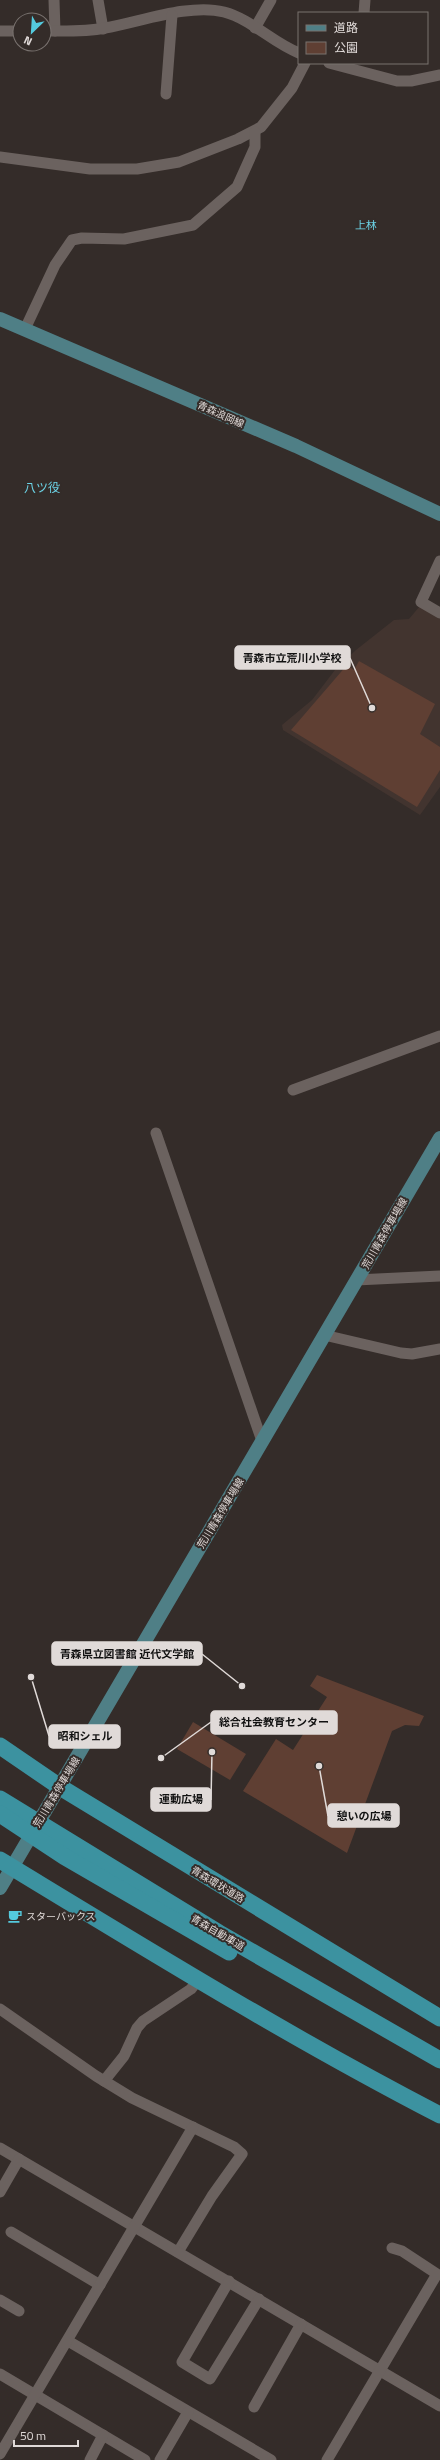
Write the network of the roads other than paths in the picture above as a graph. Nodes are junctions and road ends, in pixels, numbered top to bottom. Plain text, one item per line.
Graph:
1 (54, 0) edge
2 (98, 0) edge
3 (271, 0) edge
4 (365, 0) edge
5 (52, 12) edge
6 (364, 12) edge
7 (172, 15) junction
8 (103, 28) junction
9 (255, 28) junction
10 (12, 31) edge
11 (52, 31) edge
12 (0, 32) edge
13 (298, 52) edge
14 (304, 64) edge
15 (338, 64) edge
16 (356, 66) edge
17 (440, 74) edge
18 (166, 94) dead end
19 (255, 132) junction
20 (0, 156) edge
21 (0, 319) edge
22 (25, 329) junction
23 (440, 514) edge
24 (440, 560) edge
25 (440, 613) edge
26 (440, 1036) edge
27 (293, 1090) dead end
28 (156, 1133) dead end
29 (440, 1138) edge
30 (440, 1276) edge
31 (356, 1280) junction
32 (324, 1335) junction
33 (440, 1349) edge
34 (262, 1440) junction
35 (0, 1746) edge
36 (60, 1787) junction
37 (0, 1790) edge
38 (0, 1799) edge
39 (0, 1814) edge
40 (0, 1820) edge
41 (47, 1828) junction
42 (75, 1857) junction
43 (6, 1864) edge
44 (0, 1888) edge
45 (198, 1980) junction
46 (0, 2009) edge
47 (440, 2018) edge
48 (440, 2060) edge
49 (440, 2067) edge
50 (104, 2081) junction
51 (440, 2115) edge
52 (194, 2127) junction
53 (0, 2148) edge
54 (19, 2159) junction
55 (0, 2192) edge
56 (135, 2226) junction
57 (11, 2232) dead end
58 (392, 2248) dead end
59 (178, 2252) junction
60 (229, 2281) junction
61 (100, 2284) junction
62 (258, 2299) junction
63 (0, 2300) edge
64 (19, 2311) dead end
65 (301, 2324) junction
66 (68, 2341) junction
67 (379, 2371) junction
68 (0, 2374) edge
69 (35, 2395) junction
70 (440, 2406) edge
71 (254, 2407) dead end
72 (188, 2412) junction
73 (103, 2435) junction
74 (0, 2454) edge
75 (90, 2460) edge
76 (145, 2460) edge
77 (160, 2460) edge
78 (270, 2460) edge
79 (327, 2460) edge

1 - 5 street
2 - 8 street
3 - 9 street
4 - 6 street
7 - 8 street
7 - 9 street
7 - 18 street
8 - 11 street
9 - 13 street
10 - 12 street
14 - 19 street
15 - 16 street
16 - 17 street
19 - 20 street
19 - 22 street
21 - 22 main road, 青森浪岡線
22 - 23 main road, 青森浪岡線
24 - 25 street
26 - 27 street
28 - 34 street
29 - 31 main road, 荒川青森停車場線
30 - 31 street
31 - 32 main road, 荒川青森停車場線
32 - 33 street
32 - 34 main road, 荒川青森停車場線
34 - 36 main road, 荒川青森停車場線
35 - 36 highway, 青森環状道路
36 - 43 main road, 荒川青森停車場線
36 - 47 highway, 青森環状道路
37 - 41 highway
38 - 41 highway, 青森自動車道
39 - 42 highway, 青森自動車道
40 - 42 highway
41 - 42 highway, 青森自動車道
42 - 48 highway, 青森自動車道
42 - 49 highway, 青森自動車道
43 - 44 main road, 荒川青森停車場線
43 - 45 highway
45 - 50 street
45 - 51 highway
46 - 50 street
50 - 52 street
52 - 56 street
52 - 59 street
53 - 54 street
54 - 55 street
54 - 56 street
56 - 59 street
56 - 61 street
57 - 61 street
58 - 67 street
59 - 60 street
60 - 62 street
60 - 62 street
61 - 66 street
62 - 65 street
63 - 64 street
65 - 67 street
65 - 71 street
66 - 69 street
66 - 72 street
67 - 70 street
67 - 79 street
68 - 69 street
69 - 73 street
69 - 74 street
72 - 77 street
72 - 78 street
73 - 75 street
73 - 76 street

